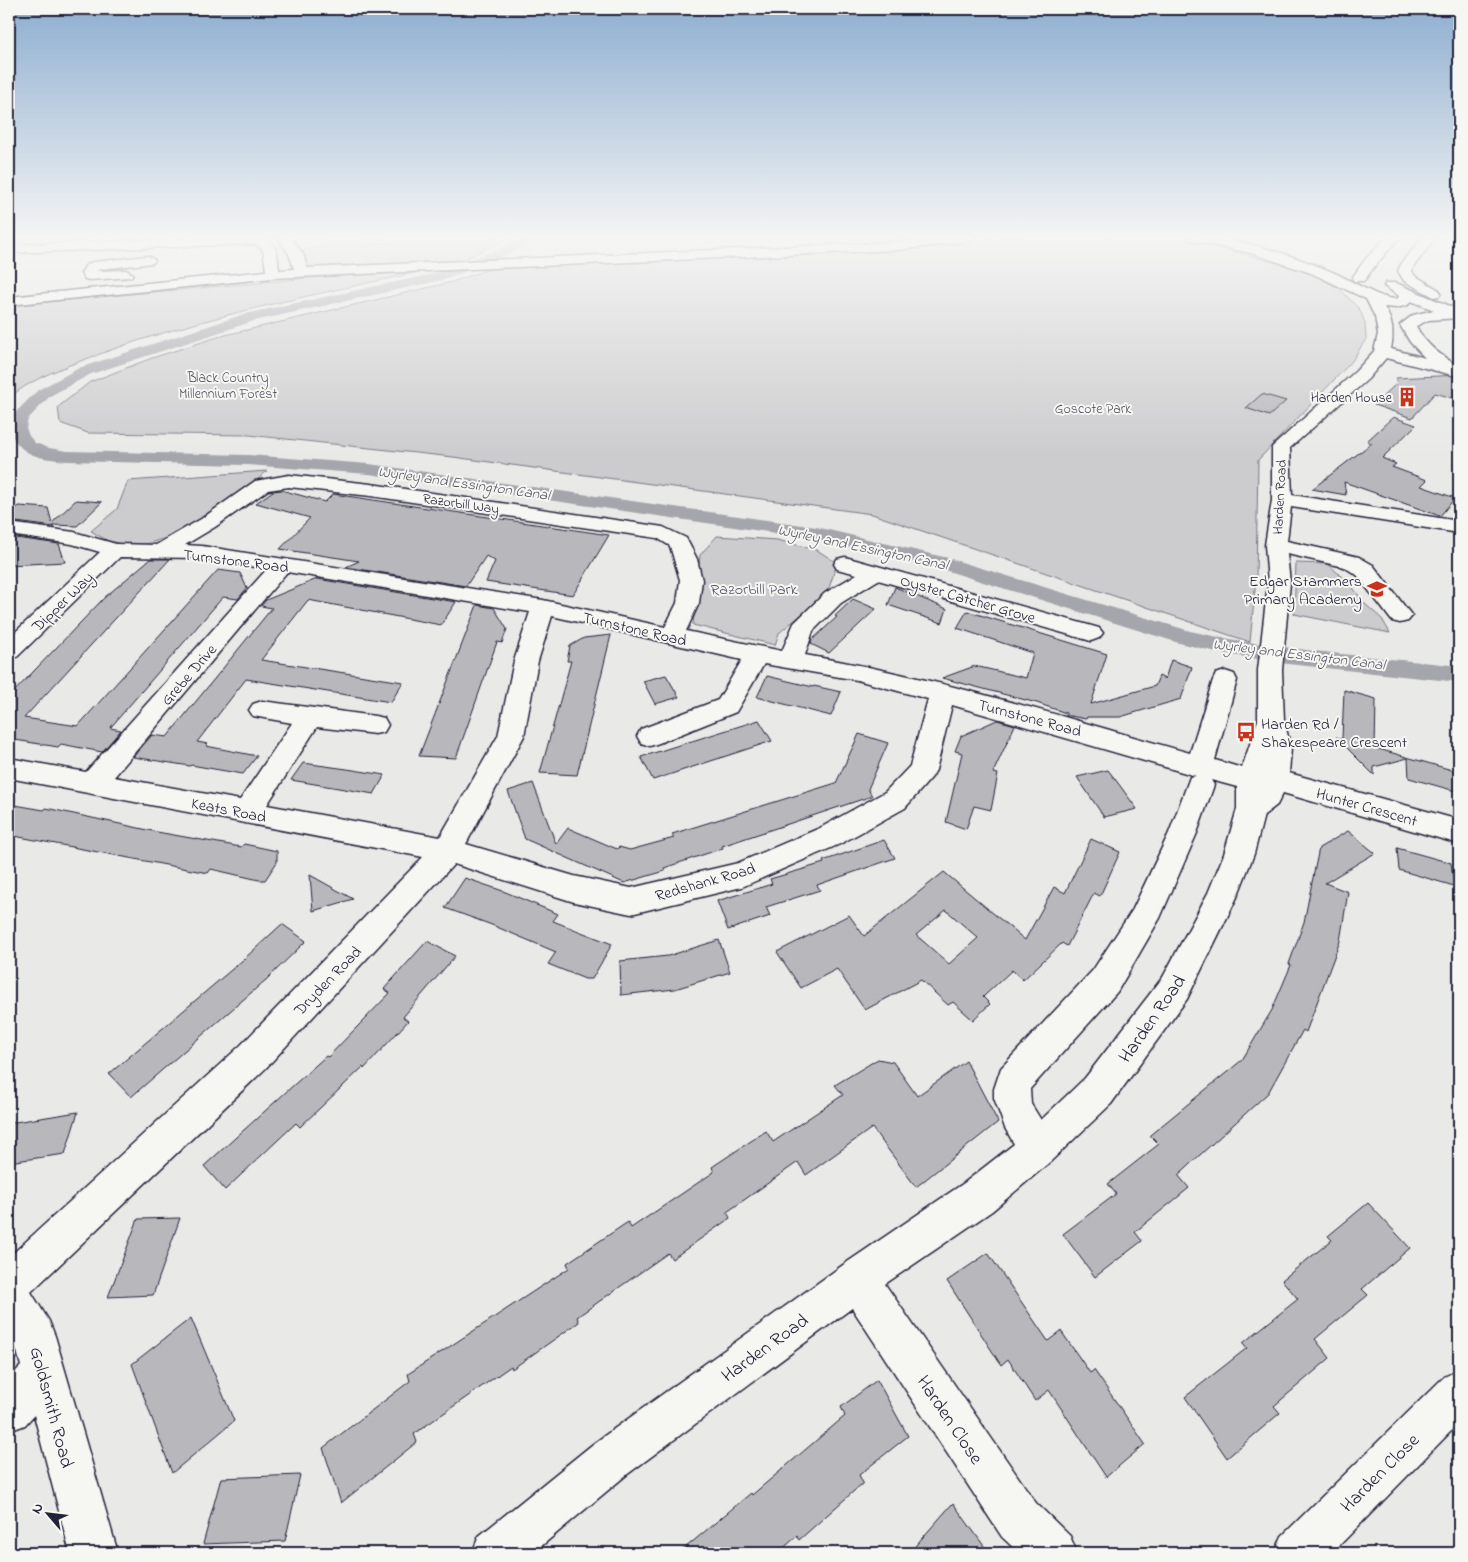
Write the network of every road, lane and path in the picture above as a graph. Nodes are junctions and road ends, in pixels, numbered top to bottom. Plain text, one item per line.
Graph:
1 (1379, 310) edge
2 (1390, 310) edge
3 (1456, 310) edge
4 (1383, 317) junction
5 (1382, 352) junction
6 (1456, 371) edge
7 (1282, 500) junction
8 (1459, 528) edge
9 (9, 529) edge
10 (1276, 544) junction
11 (115, 550) junction
12 (160, 551) junction
13 (845, 564) dead end
14 (282, 565) junction
15 (876, 572) junction
16 (543, 607) junction
17 (1400, 616) dead end
18 (1091, 633) dead end
19 (672, 637) junction
20 (9, 651) edge
21 (757, 655) junction
22 (791, 661) junction
23 (1225, 680) dead end
24 (942, 694) junction
25 (262, 710) dead end
26 (311, 716) junction
27 (376, 725) dead end
28 (650, 736) dead end
29 (9, 768) edge
30 (1200, 775) junction
31 (94, 783) junction
32 (1259, 790) junction
33 (247, 812) junction
34 (1459, 832) edge
35 (448, 850) junction
36 (1038, 1148) junction
37 (857, 1279) junction
38 (9, 1284) edge
39 (9, 1296) edge
40 (44, 1374) junction
41 (1459, 1392) edge
42 (9, 1409) edge
43 (94, 1553) edge
44 (496, 1553) edge
45 (1053, 1553) edge
46 (1299, 1553) edge

1 - 4 street
2 - 4 street
3 - 6 street
4 - 5 street
5 - 6 street
5 - 7 street, Harden Road
7 - 8 street
7 - 10 street, Harden Road
9 - 11 street, Turnstone Road
10 - 17 street
10 - 32 street, Harden Road
11 - 12 street, Turnstone Road
11 - 20 street, Dipper Way
12 - 14 street, Turnstone Road
12 - 19 street, Razorbill Way
13 - 15 street, Oyster Catcher Grove
14 - 16 street, Turnstone Road
14 - 31 street, Grebe Drive
15 - 18 street, Oyster Catcher Grove
15 - 22 street
16 - 19 street, Turnstone Road
16 - 35 street, Dryden Road
19 - 21 street, Turnstone Road
21 - 22 street, Turnstone Road
21 - 28 street
22 - 24 street, Turnstone Road
23 - 30 street
24 - 30 street, Turnstone Road
24 - 35 street, Redshank Road
25 - 26 street
26 - 27 street
26 - 33 street
29 - 31 street, Keats Road
30 - 32 street, Turnstone Road
30 - 36 street
31 - 33 street, Keats Road
32 - 34 street, Hunter Crescent
32 - 36 street, Harden Road
33 - 35 street, Keats Road
35 - 38 street, Dryden Road
36 - 37 street, Harden Road
37 - 44 street, Harden Road
37 - 45 street, Harden Close
39 - 40 street, Goldsmith Road
40 - 42 street
40 - 43 street, Goldsmith Road
41 - 46 street, Harden Close

